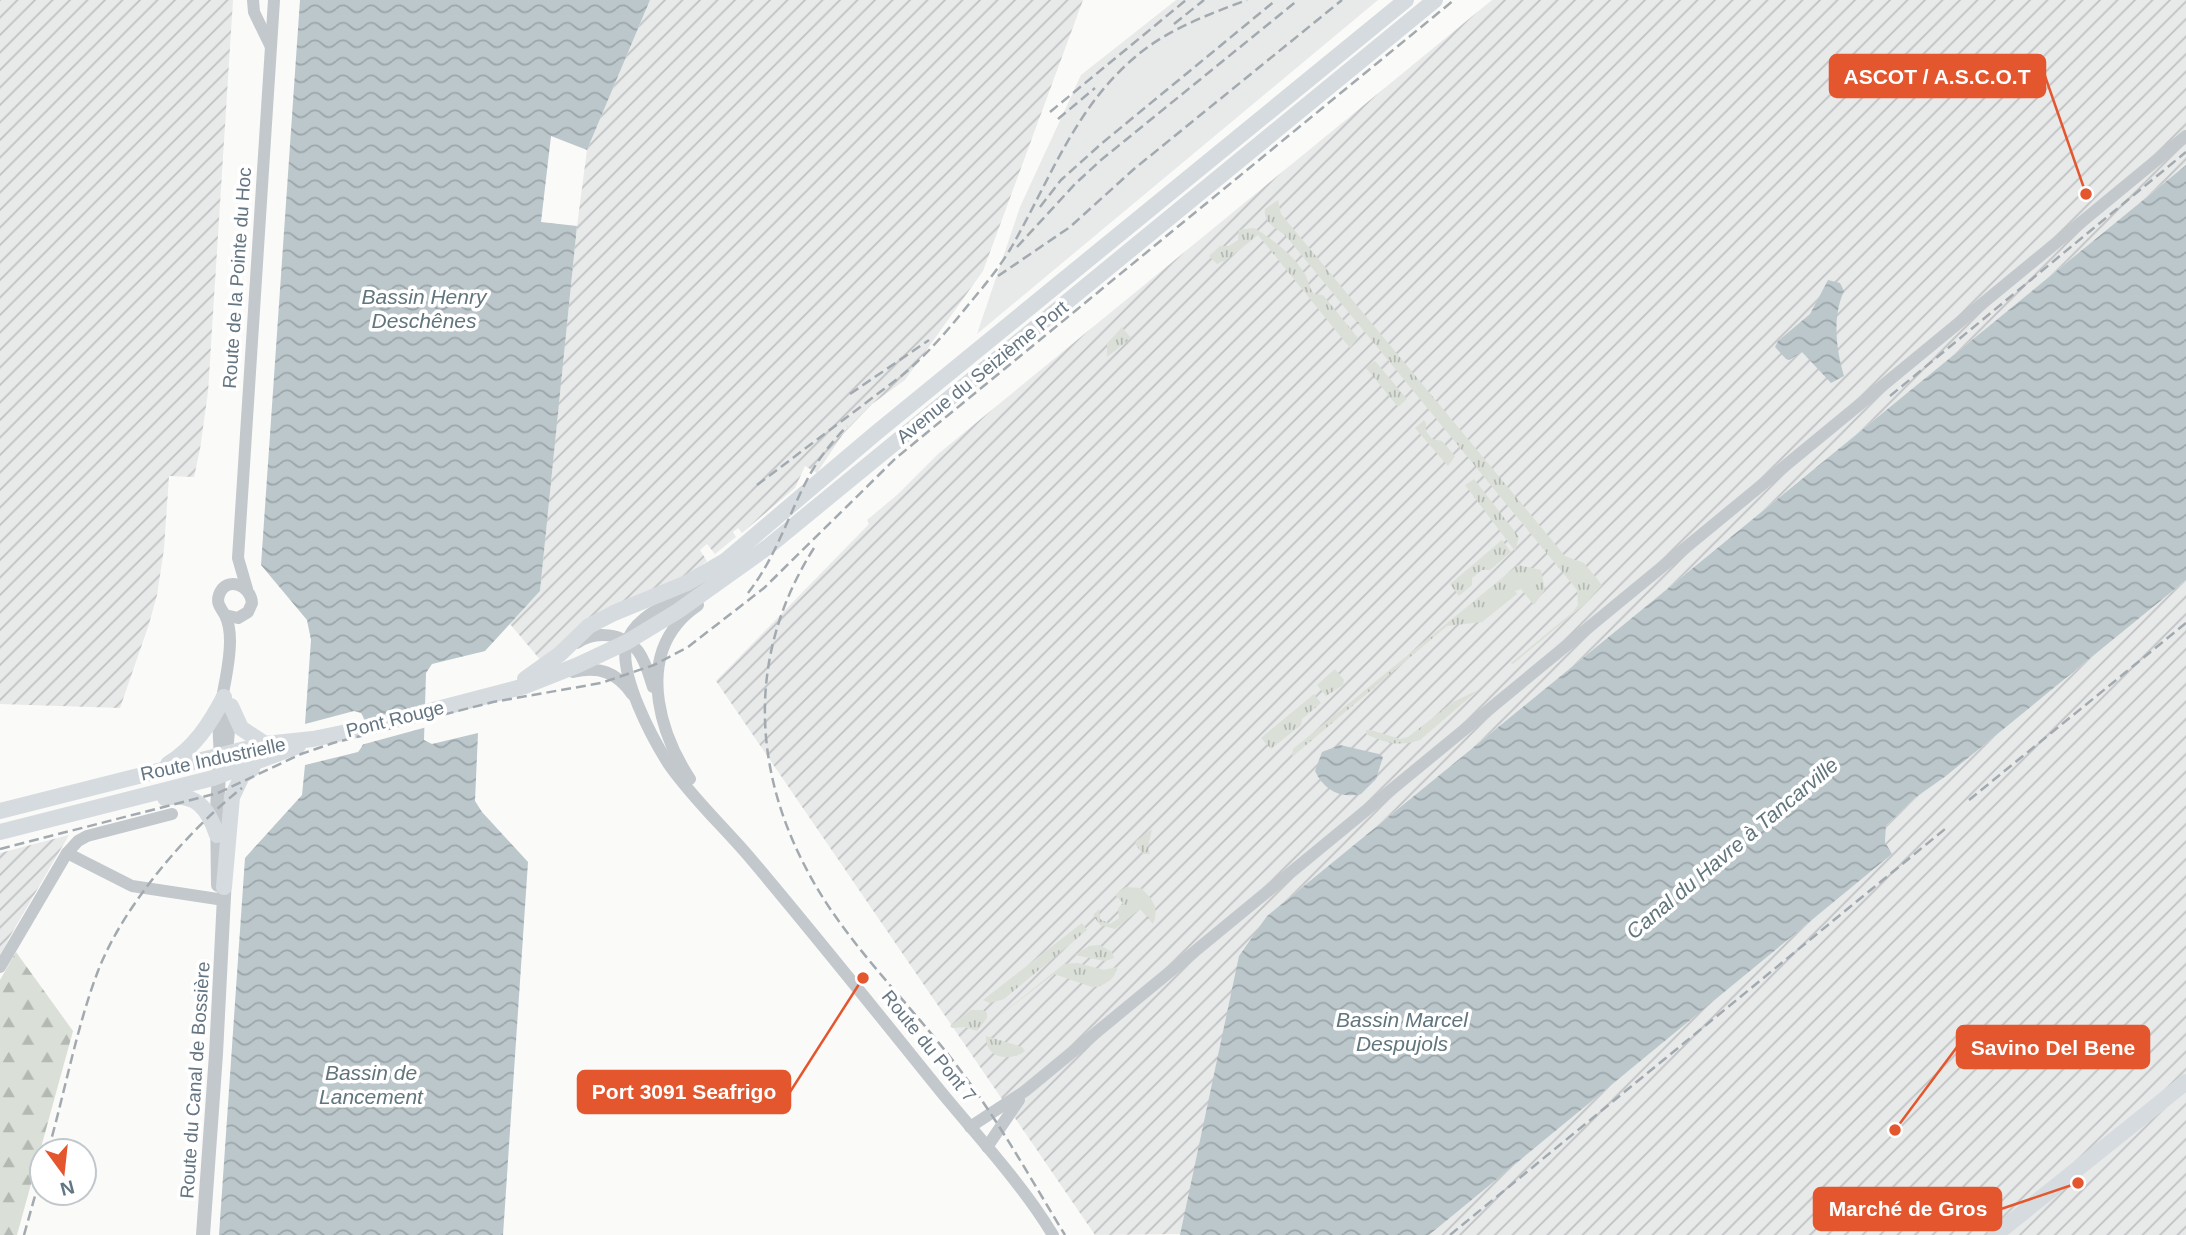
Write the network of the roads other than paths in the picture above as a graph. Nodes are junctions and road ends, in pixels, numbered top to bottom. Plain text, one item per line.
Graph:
1 (253, 0) edge
2 (275, 0) edge
3 (1406, 0) edge
4 (1435, 0) edge
5 (271, 47) junction
6 (2186, 136) edge
7 (769, 546) junction
8 (238, 558) junction
9 (724, 561) junction
10 (225, 587) junction
11 (247, 589) junction
12 (225, 615) junction
13 (245, 615) junction
14 (627, 642) junction
15 (560, 653) junction
16 (526, 686) junction
17 (498, 693) junction
18 (476, 698) joint
19 (228, 701) junction
20 (638, 704) junction
21 (660, 711) junction
22 (313, 739) joint
23 (267, 751) junction
24 (222, 764) junction
25 (151, 772) junction
26 (0, 810) edge
27 (172, 814) dead end
28 (0, 831) edge
29 (217, 835) junction
30 (0, 840) edge
31 (745, 852) junction
32 (67, 853) junction
33 (223, 896) junction
34 (0, 967) edge
35 (2186, 1082) edge
36 (1025, 1091) junction
37 (970, 1127) junction
38 (987, 1147) junction
39 (203, 1235) edge
40 (1053, 1235) edge
41 (1995, 1235) edge

1 - 5 street
2 - 5 street, Route de la Pointe du Hoc
3 - 9 main road, Avenue du Seizième Port
4 - 7 main road, Avenue du Seizième Port
5 - 8 street, Route de la Pointe du Hoc
6 - 36 street
7 - 14 main road, Avenue du Seizième Port
7 - 21 street
8 - 10 street, Route de la Pointe du Hoc
8 - 11 street, Route de la Pointe du Hoc
9 - 14 street
9 - 15 main road, Avenue du Seizième Port
10 - 11 street
10 - 12 street
11 - 13 street
12 - 13 street
12 - 19 street, Route du Canal de Bossière
13 - 19 street, Route du Canal de Bossière
14 - 15 street
14 - 16 main road, Avenue du Seizième Port
14 - 20 street
14 - 21 street
15 - 17 main road, Avenue du Seizième Port
16 - 17 main road, Avenue du Seizième Port
16 - 20 street
17 - 18 main road, Avenue du Seizième Port
18 - 22 main road, Pont Rouge
19 - 23 main road
19 - 24 street, Route du Canal de Bossière
19 - 25 main road
20 - 31 street
21 - 31 street
22 - 23 main road, Route Industrielle
23 - 24 main road, Route Industrielle
23 - 33 main road
24 - 25 main road, Route Industrielle
24 - 28 main road
24 - 29 street, Route du Canal de Bossière
24 - 33 street, Route du Canal de Bossière
25 - 26 main road, Route Industrielle
27 - 32 street
29 - 30 main road
29 - 33 street, Route du Canal de Bossière
31 - 37 street, Route du Pont 7
32 - 33 street
32 - 34 street
33 - 39 street, Route du Canal de Bossière
35 - 41 main road
36 - 37 street
36 - 38 street
37 - 38 street, Route du Pont 7
38 - 40 street, Route du Pont 7

